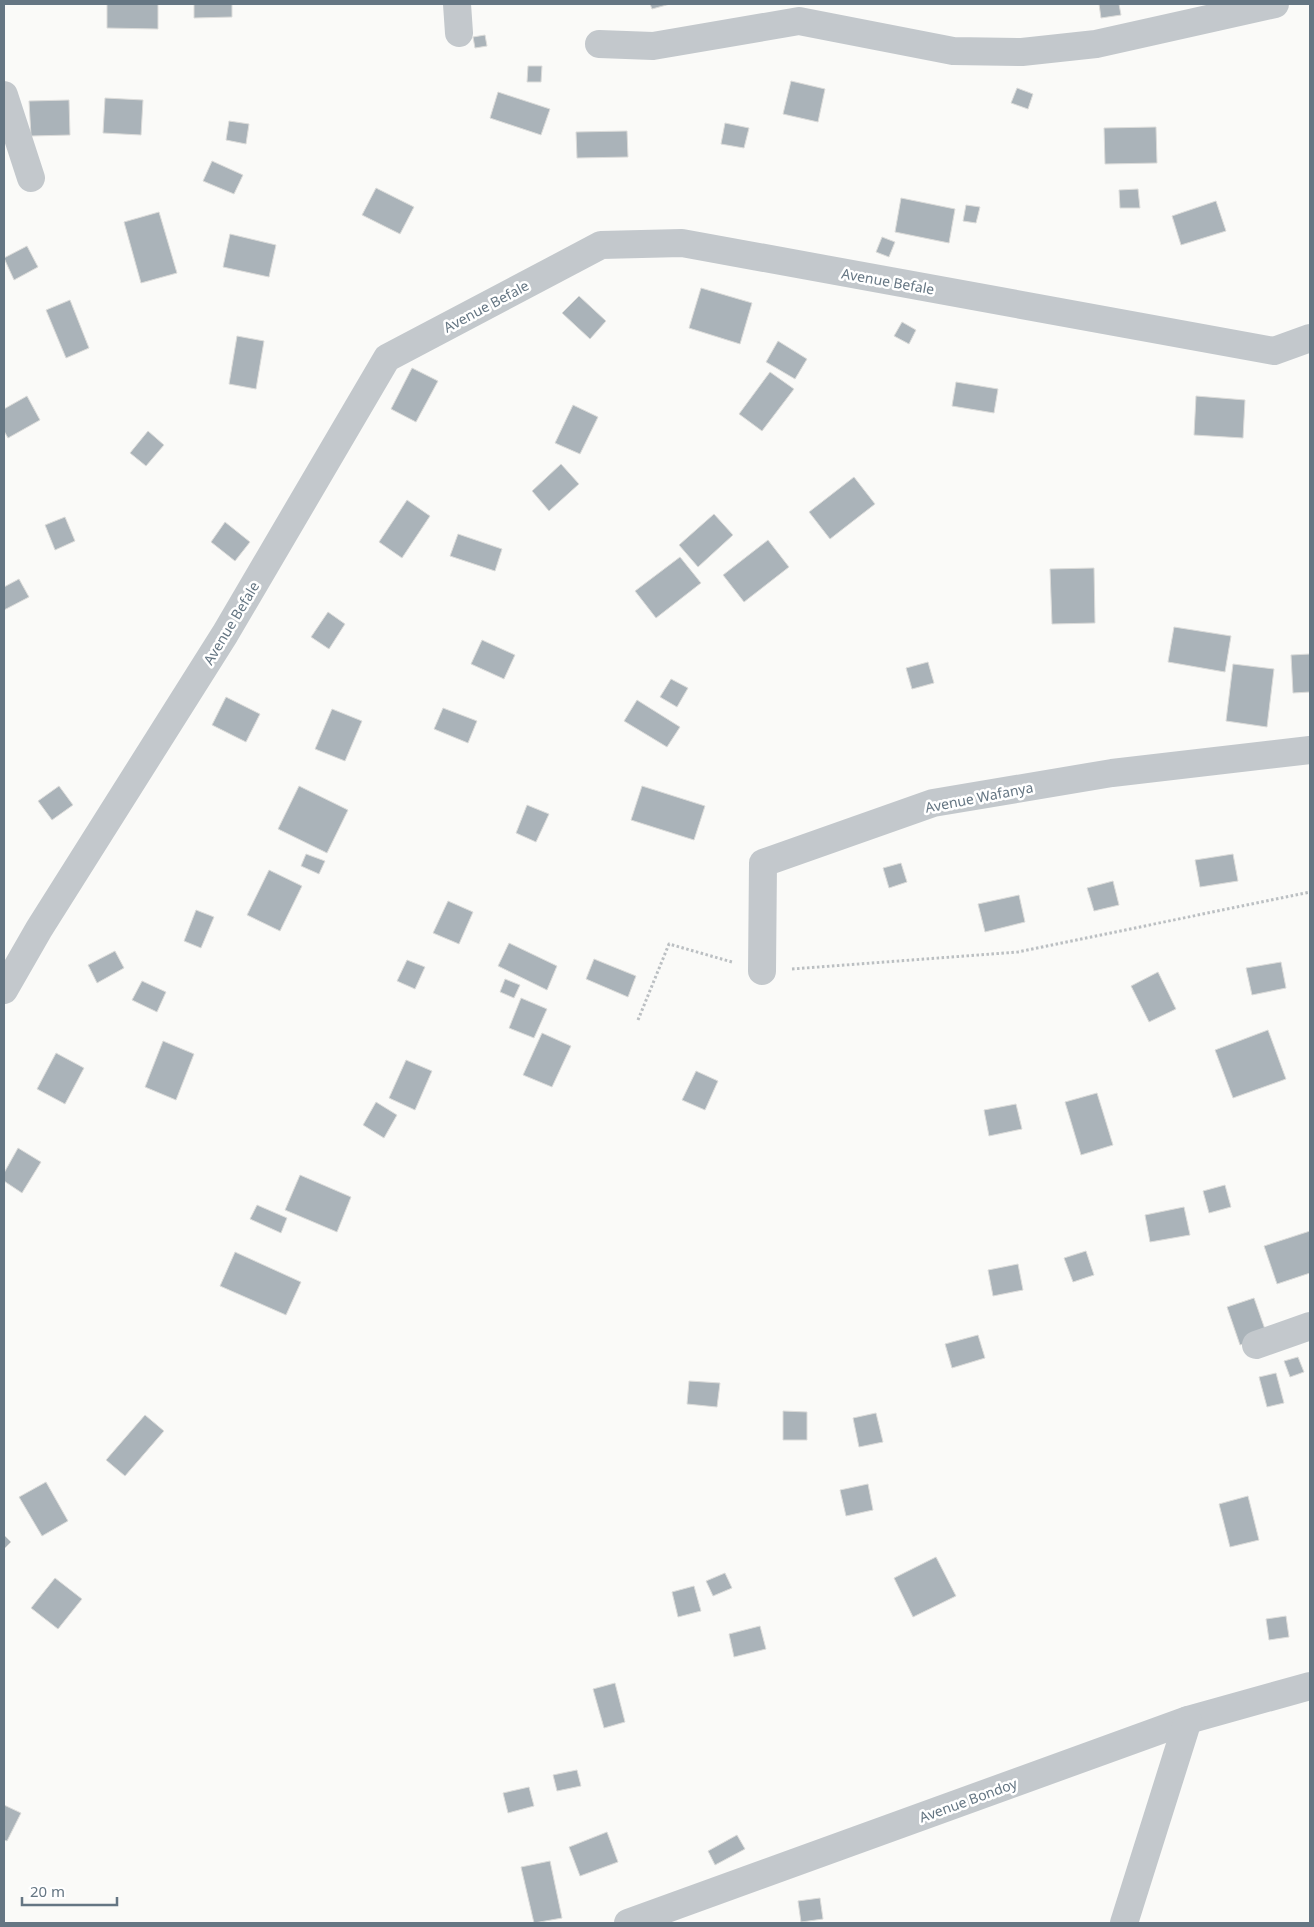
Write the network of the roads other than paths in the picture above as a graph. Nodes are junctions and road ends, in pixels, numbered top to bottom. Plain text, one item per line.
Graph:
1 (457, 4) edge
2 (1275, 4) edge
3 (459, 33) dead end
4 (599, 44) dead end
5 (4, 95) edge
6 (31, 178) dead end
7 (1310, 338) edge
8 (1310, 750) edge
9 (762, 971) road end
10 (4, 990) edge
11 (1310, 1326) edge
12 (1256, 1345) dead end
13 (1310, 1686) edge
14 (1188, 1720) junction
15 (628, 1923) edge
16 (1124, 1923) edge

1 - 3 street
2 - 4 street
5 - 6 street
7 - 10 street, Avenue Befale
8 - 9 street, Avenue Wafanya
11 - 12 street
13 - 14 street, Avenue Bondoy
14 - 15 street, Avenue Bondoy
14 - 16 street

